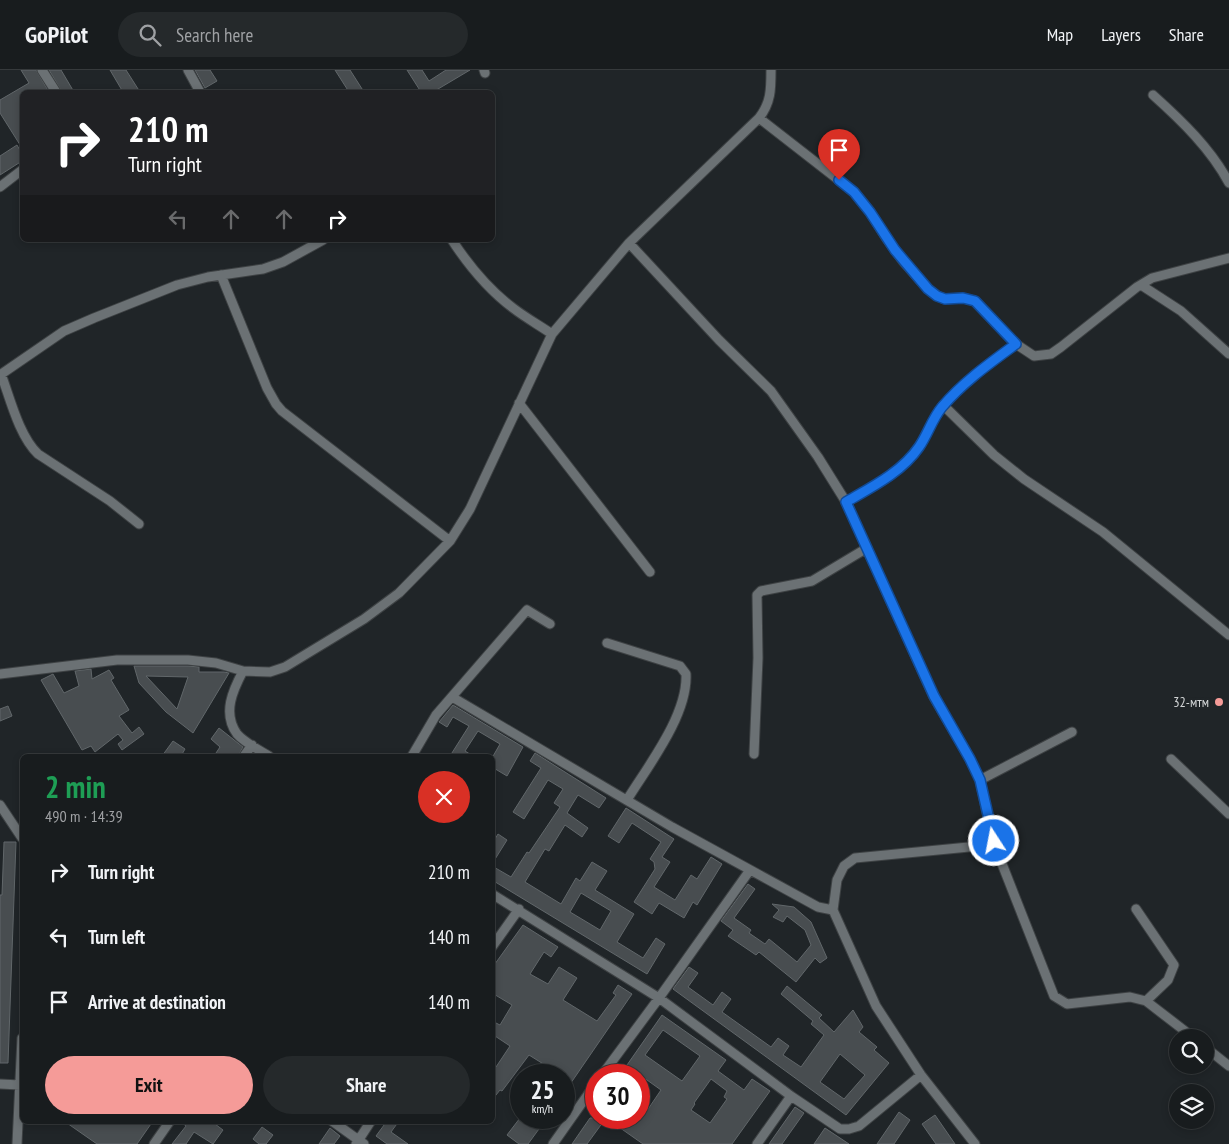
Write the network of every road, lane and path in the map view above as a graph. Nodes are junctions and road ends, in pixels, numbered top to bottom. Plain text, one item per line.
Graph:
1 (42, 70) edge
2 (188, 70) edge
3 (771, 70) edge
4 (55, 90) edge
5 (199, 90) edge
6 (1153, 95) dead end
7 (759, 118) junction
8 (20, 172) edge
9 (1229, 183) edge
10 (0, 187) edge
11 (320, 242) edge
12 (453, 242) edge
13 (629, 243) junction
14 (1229, 258) edge
15 (221, 275) junction
16 (1141, 285) junction
17 (552, 334) junction
18 (1016, 344) junction
19 (1229, 354) edge
20 (0, 374) edge
21 (519, 403) junction
22 (943, 405) junction
23 (846, 502) junction
24 (139, 524) dead end
25 (450, 541) junction
26 (867, 548) junction
27 (650, 572) dead end
28 (550, 624) dead end
29 (1229, 635) edge
30 (607, 643) dead end
31 (243, 671) junction
32 (0, 674) edge
33 (452, 697) junction
34 (1072, 732) dead end
35 (252, 745) junction
36 (245, 754) edge
37 (267, 754) edge
38 (413, 754) edge
39 (754, 754) dead end
40 (1171, 758) dead end
41 (980, 780) junction
42 (627, 800) junction
43 (0, 805) edge
44 (1229, 814) edge
45 (20, 835) edge
46 (994, 841) junction
47 (750, 870) junction
48 (495, 896) edge
49 (519, 909) junction
50 (1136, 909) dead end
51 (833, 910) junction
52 (495, 943) edge
53 (658, 998) junction
54 (1146, 1001) junction
55 (1182, 1029) edge
56 (1214, 1054) edge
57 (610, 1064) edge
58 (1229, 1066) edge
59 (921, 1075) junction
60 (0, 1084) edge
61 (20, 1085) joint
62 (791, 1096) junction
63 (585, 1099) edge
64 (168, 1124) edge
65 (336, 1124) edge
66 (370, 1124) edge
67 (359, 1143) edge
68 (16, 1144) edge
69 (154, 1144) edge
70 (553, 1144) edge
71 (757, 1144) edge
72 (975, 1144) edge

1 - 4 street
2 - 5 street
3 - 7 street
6 - 9 street
7 - 13 street
7 - 18 street
8 - 10 street
11 - 15 street
12 - 17 street
13 - 17 street
13 - 23 street
14 - 16 street
15 - 20 street
15 - 25 street
16 - 18 street
16 - 19 street
17 - 21 street
18 - 22 street
20 - 24 street
21 - 25 street
21 - 27 street
22 - 23 street
22 - 29 street
23 - 26 street
25 - 31 street
26 - 39 street
26 - 41 street
28 - 33 street
30 - 42 street
31 - 32 street
31 - 35 street
33 - 38 street
33 - 42 street
34 - 41 street
35 - 36 street
35 - 37 street
40 - 44 street
41 - 46 street
42 - 47 street
43 - 45 street
46 - 51 street
46 - 54 street
47 - 51 street
47 - 53 street
48 - 49 street
49 - 52 street
49 - 53 street
50 - 54 street
51 - 59 street
53 - 57 street
53 - 62 street
54 - 55 street
56 - 58 street
59 - 62 street
59 - 72 street
60 - 61 street
61 - 68 street
62 - 71 street
63 - 70 street
64 - 69 street
65 - 67 street
66 - 67 street

